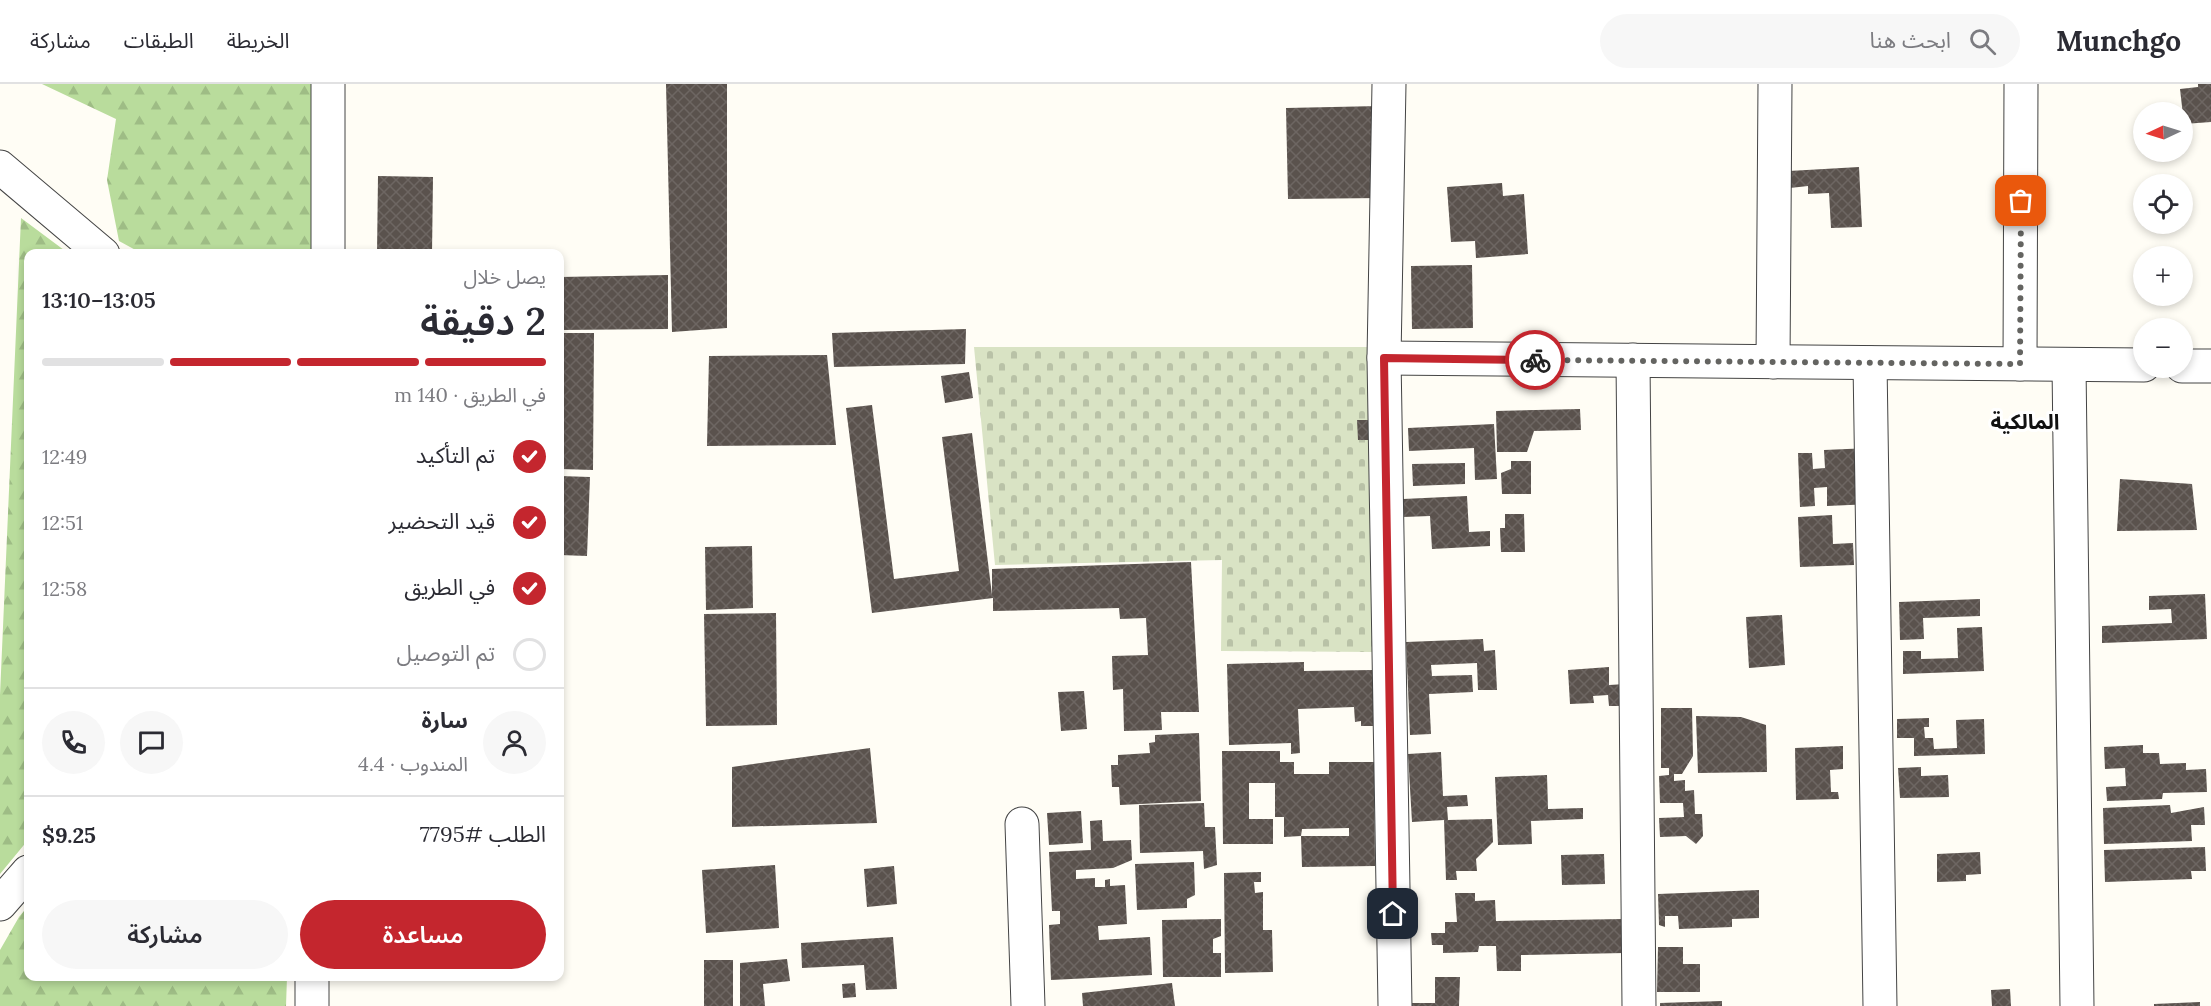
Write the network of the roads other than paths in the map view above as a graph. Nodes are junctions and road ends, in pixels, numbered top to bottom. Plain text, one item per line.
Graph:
1 (328, 84) edge
2 (1389, 84) edge
3 (1775, 84) edge
4 (2021, 84) edge
5 (0, 167) edge
6 (97, 249) edge
7 (328, 249) edge
8 (1384, 358) junction
9 (1633, 360) junction
10 (1773, 362) junction
11 (1870, 363) junction
12 (2020, 364) junction
13 (2069, 365) junction
14 (2133, 365) edge
15 (2193, 366) edge
16 (2211, 366) edge
17 (1022, 824) dead end
18 (24, 877) edge
19 (0, 904) edge
20 (312, 981) edge
21 (312, 1006) edge
22 (1028, 1006) edge
23 (1395, 1006) edge
24 (1639, 1006) edge
25 (1880, 1006) edge
26 (2077, 1006) edge

1 - 7 street
2 - 8 street
3 - 10 street
4 - 12 street
5 - 6 street
8 - 9 street
8 - 23 street
9 - 10 street
9 - 24 street
10 - 11 street
11 - 12 street
11 - 25 street
12 - 13 street
13 - 14 street
13 - 26 street
15 - 16 street
17 - 22 street
18 - 19 street
20 - 21 street

